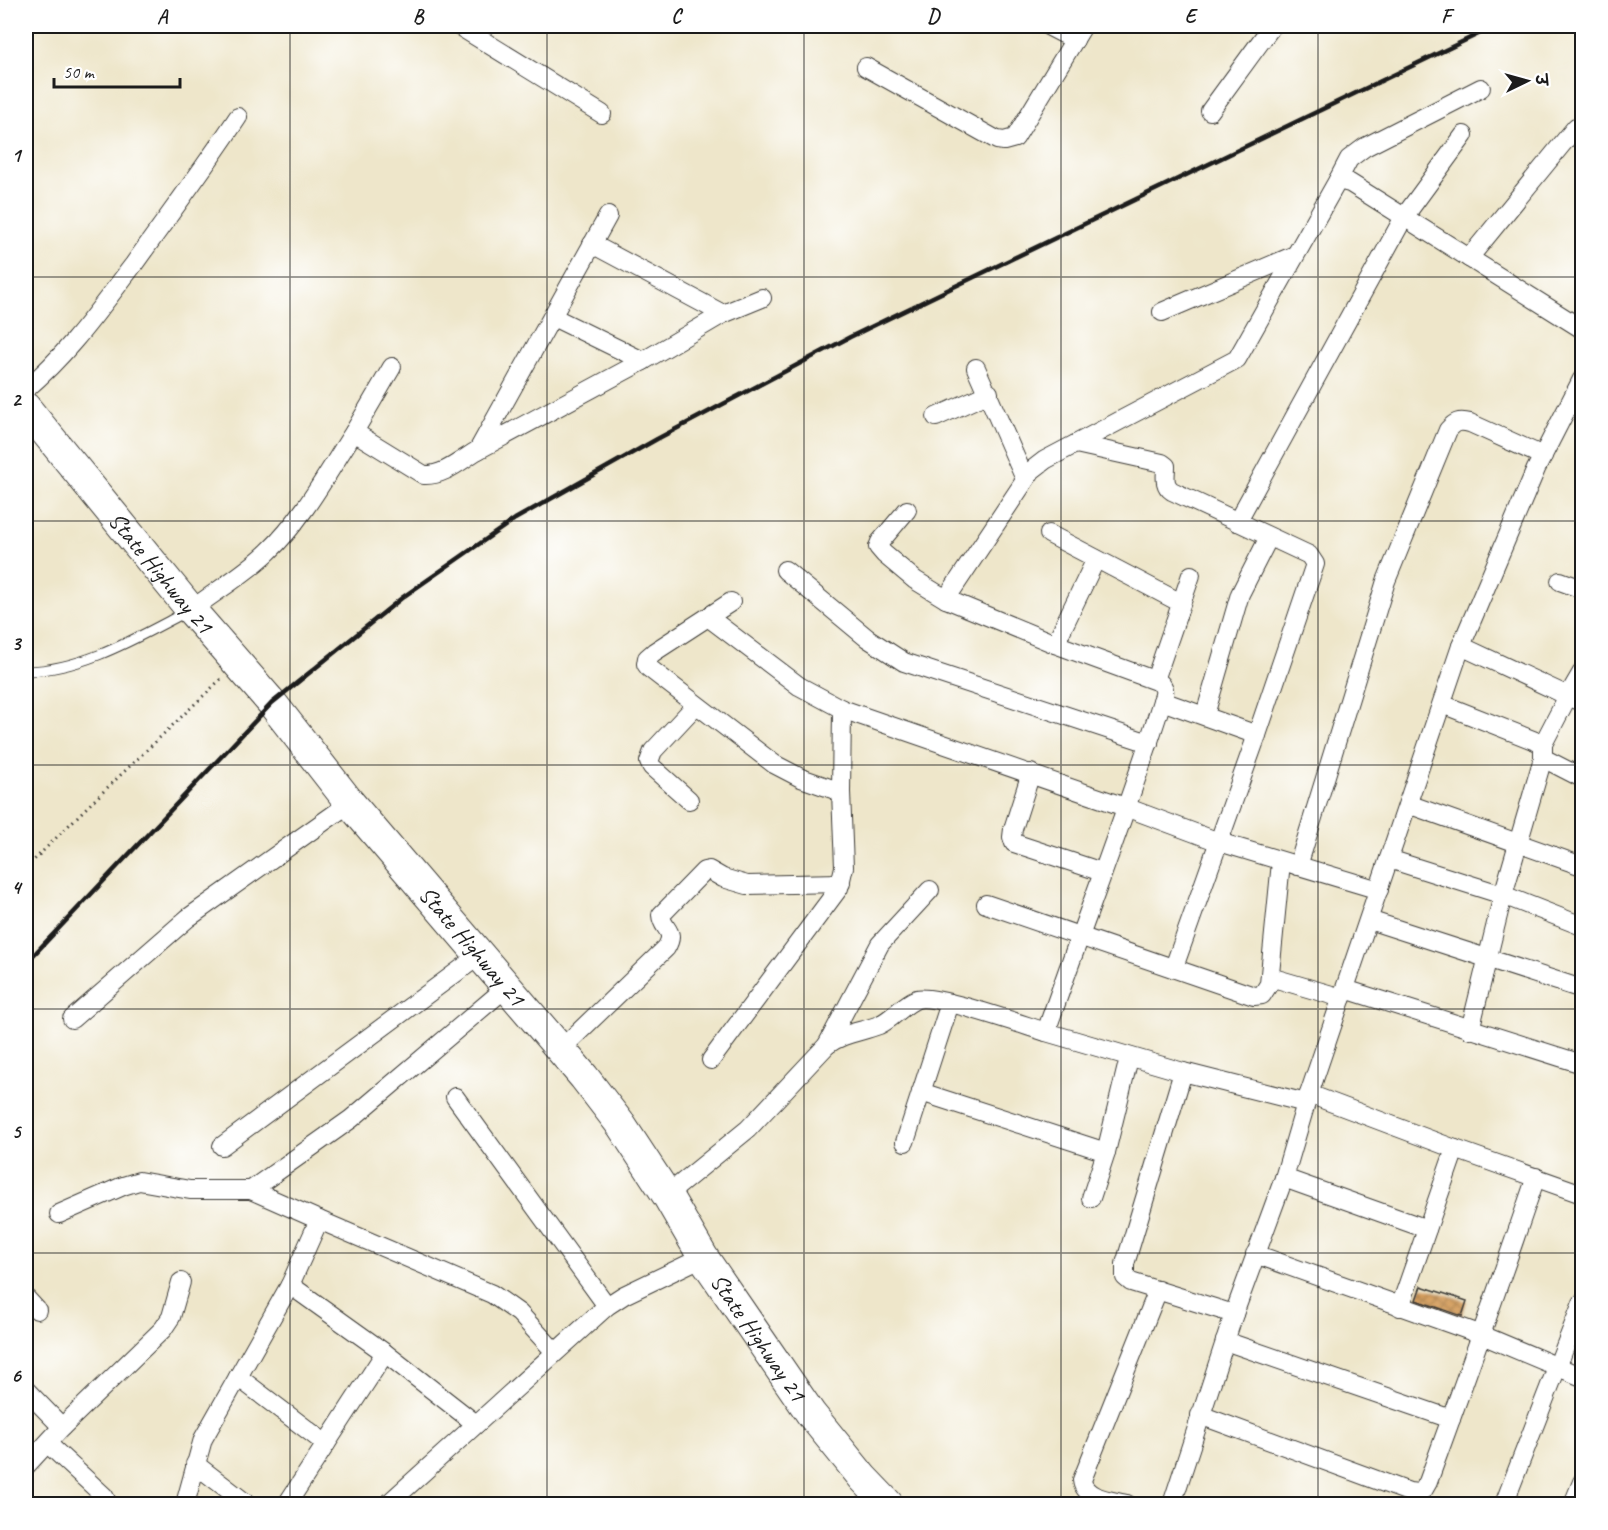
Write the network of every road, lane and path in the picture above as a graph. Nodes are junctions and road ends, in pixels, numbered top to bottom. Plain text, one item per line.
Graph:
1 (459, 26) edge
2 (1048, 26) edge
3 (1272, 26) edge
4 (1079, 33) edge
5 (866, 67) dead end
6 (1481, 88) dead end
7 (1210, 111) dead end
8 (602, 114) dead end
9 (238, 117) dead end
10 (1576, 127) dead end
11 (1464, 135) dead end
12 (1338, 180) junction
13 (608, 216) dead end
14 (1404, 217) junction
15 (592, 244) junction
16 (1296, 255) junction
17 (1469, 258) junction
18 (762, 298) dead end
19 (1162, 312) dead end
20 (723, 314) junction
21 (553, 317) junction
22 (1582, 329) edge
23 (643, 361) junction
24 (392, 367) dead end
25 (976, 368) dead end
26 (1582, 379) edge
27 (26, 389) edge
28 (989, 393) junction
29 (26, 408) edge
30 (936, 417) dead end
31 (354, 432) junction
32 (1076, 444) junction
33 (478, 450) junction
34 (1543, 456) junction
35 (1025, 479) junction
36 (907, 510) dead end
37 (1237, 522) junction
38 (1049, 534) dead end
39 (1269, 537) junction
40 (1096, 559) junction
41 (785, 570) dead end
42 (1191, 575) dead end
43 (1560, 581) dead end
44 (1582, 589) edge
45 (946, 599) junction
46 (731, 602) dead end
47 (1181, 603) junction
48 (190, 610) junction
49 (708, 617) junction
50 (1055, 644) junction
51 (1461, 646) junction
52 (238, 663) junction
53 (26, 671) edge
54 (1582, 672) edge
55 (1155, 680) junction
56 (1575, 699) edge
57 (1162, 701) junction
58 (1442, 704) junction
59 (696, 705) junction
60 (842, 709) junction
61 (1205, 715) junction
62 (1257, 735) junction
63 (1149, 743) junction
64 (1543, 751) junction
65 (1031, 773) junction
66 (1582, 778) edge
67 (841, 792) junction
68 (689, 800) dead end
69 (350, 803) junction
70 (1408, 804) junction
71 (1128, 808) junction
72 (1219, 842) junction
73 (1519, 842) junction
74 (1389, 859) junction
75 (1290, 864) junction
76 (1582, 866) edge
77 (26, 868) edge
78 (1102, 872) junction
79 (841, 884) junction
80 (930, 890) dead end
81 (1379, 890) junction
82 (1503, 895) junction
83 (986, 904) dead end
84 (1369, 920) junction
85 (1582, 926) edge
86 (1079, 935) junction
87 (480, 955) junction
88 (1489, 958) junction
89 (1174, 967) junction
90 (1270, 977) junction
91 (508, 986) junction
92 (1582, 990) edge
93 (1344, 993) junction
94 (950, 1003) junction
95 (72, 1019) dead end
96 (1470, 1030) junction
97 (1046, 1032) junction
98 (827, 1045) junction
99 (561, 1049) junction
100 (1129, 1058) junction
101 (711, 1060) dead end
102 (1581, 1060) edge
103 (1183, 1072) junction
104 (921, 1092) junction
105 (455, 1097) dead end
106 (1308, 1098) junction
107 (905, 1142) dead end
108 (222, 1146) dead end
109 (1455, 1149) junction
110 (1106, 1152) junction
111 (1536, 1176) junction
112 (1284, 1178) junction
113 (251, 1190) junction
114 (1582, 1194) edge
115 (667, 1195) junction
116 (1091, 1198) dead end
117 (59, 1214) dead end
118 (320, 1220) junction
119 (1427, 1230) junction
120 (1255, 1254) junction
121 (703, 1257) junction
122 (181, 1282) dead end
123 (290, 1285) junction
124 (1158, 1290) junction
125 (1582, 1303) edge
126 (607, 1306) junction
127 (1400, 1307) junction
128 (1234, 1314) junction
129 (1482, 1335) junction
130 (1225, 1341) junction
131 (555, 1352) junction
132 (385, 1353) junction
133 (1557, 1365) junction
134 (238, 1377) junction
135 (1582, 1377) edge
136 (26, 1390) edge
137 (1200, 1415) junction
138 (1451, 1419) junction
139 (476, 1424) junction
140 (62, 1427) junction
141 (48, 1444) junction
142 (326, 1444) junction
143 (195, 1464) junction
144 (26, 1466) edge
145 (1582, 1482) edge
146 (108, 1504) edge
147 (184, 1504) edge
148 (247, 1504) edge
149 (287, 1504) edge
150 (388, 1504) edge
151 (888, 1504) edge
152 (1127, 1504) edge
153 (1172, 1504) edge
154 (1504, 1504) edge
155 (1573, 1504) edge

1 - 8 street
2 - 4 street
3 - 7 street
4 - 5 street
6 - 12 street
9 - 27 street
10 - 17 street
11 - 14 street
12 - 14 street
12 - 16 street
13 - 15 street
14 - 17 street
14 - 37 street
15 - 20 street
15 - 21 street
16 - 19 street
16 - 32 street
17 - 22 street
18 - 20 street
20 - 23 street
21 - 23 street
21 - 33 street
23 - 33 street
24 - 31 street
25 - 28 street
26 - 34 street
28 - 30 street
28 - 35 street
29 - 48 highway, State Highway 21
31 - 33 street
31 - 48 street
32 - 35 street
32 - 37 street
34 - 51 street
34 - 75 street
35 - 45 street
36 - 45 street
37 - 39 street
38 - 40 street
39 - 61 street
39 - 62 street
40 - 47 street
40 - 50 street
41 - 63 street
42 - 47 street
43 - 44 street
45 - 50 street
46 - 49 street
47 - 55 street
48 - 52 highway, State Highway 21
48 - 53 lane
49 - 59 street
49 - 60 street
50 - 55 street
51 - 56 street
51 - 58 street
52 - 69 highway, State Highway 21
52 - 77 path
54 - 56 street
55 - 57 street
56 - 64 street
57 - 61 street
57 - 63 street
58 - 64 street
58 - 70 street
59 - 67 street
59 - 68 street
60 - 65 street
60 - 67 street
61 - 62 street
62 - 72 street
63 - 71 street
64 - 66 street
64 - 73 street
65 - 71 street
65 - 78 street
67 - 79 street
69 - 87 highway, State Highway 21
69 - 95 street
70 - 73 street
70 - 74 street
71 - 72 street
71 - 78 street
72 - 75 street
72 - 89 street
73 - 76 street
73 - 82 street
74 - 81 street
74 - 82 street
75 - 81 street
75 - 90 street
78 - 86 street
79 - 99 street
79 - 101 street
80 - 98 street
81 - 84 street
82 - 85 street
82 - 88 street
83 - 86 street
84 - 88 street
84 - 93 street
86 - 89 street
86 - 97 street
87 - 91 highway, State Highway 21
87 - 108 street
88 - 92 street
88 - 96 street
89 - 90 street
90 - 93 street
91 - 99 highway, State Highway 21
91 - 113 street
93 - 96 street
93 - 106 street
94 - 97 street
94 - 98 street
94 - 104 street
96 - 102 street
97 - 100 street
98 - 115 street
99 - 115 highway, State Highway 21
100 - 103 street
100 - 110 street
103 - 106 street
103 - 124 street
104 - 107 street
104 - 110 street
105 - 126 street
106 - 109 street
106 - 112 street
109 - 111 street
109 - 119 street
110 - 116 street
111 - 114 street
111 - 129 street
112 - 119 street
112 - 120 street
113 - 117 street
113 - 118 street
115 - 121 highway, State Highway 21
118 - 123 street
118 - 131 street
119 - 127 street
120 - 127 street
120 - 128 street
121 - 126 street
121 - 151 highway, State Highway 21
122 - 140 street
123 - 132 street
123 - 134 street
124 - 128 street
124 - 152 street
125 - 133 street
126 - 131 street
127 - 129 street
128 - 130 street
129 - 133 street
129 - 138 street
130 - 137 street
130 - 138 street
131 - 139 street
132 - 139 street
132 - 142 street
133 - 135 street
133 - 154 street
134 - 142 street
134 - 143 street
136 - 140 street
137 - 138 street
137 - 153 street
139 - 150 street
140 - 141 street
141 - 144 street
141 - 146 street
142 - 149 street
143 - 147 street
143 - 148 street
145 - 155 street

